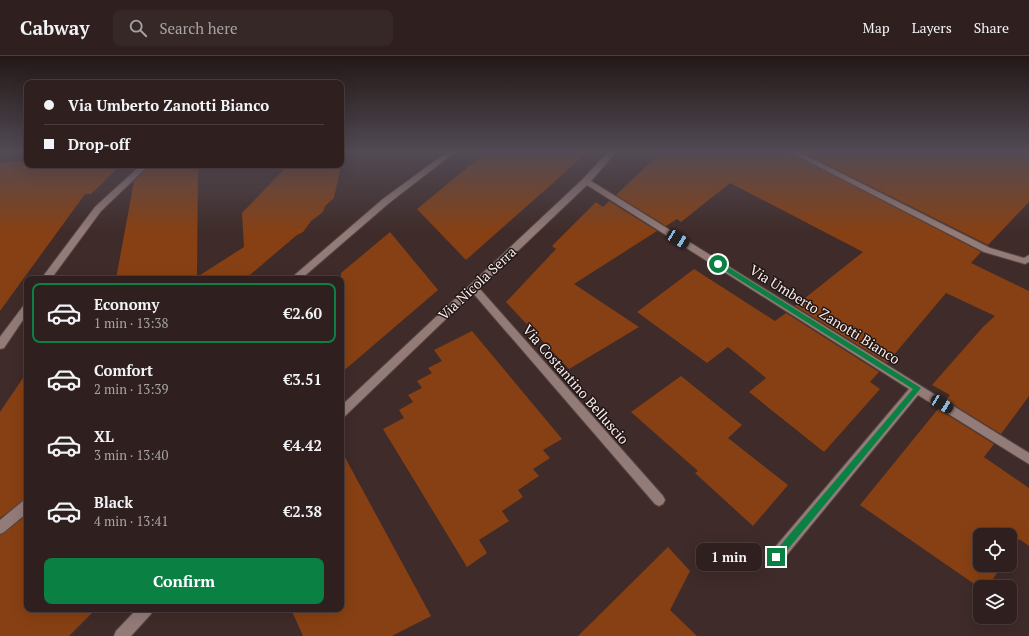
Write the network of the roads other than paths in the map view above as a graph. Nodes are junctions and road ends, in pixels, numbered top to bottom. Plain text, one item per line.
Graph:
1 (130, 179) edge
2 (415, 179) edge
3 (847, 179) edge
4 (586, 180) joint
5 (1027, 260) edge
6 (48, 276) edge
7 (298, 276) edge
8 (473, 287) junction
9 (24, 311) edge
10 (0, 345) edge
11 (917, 388) junction
12 (344, 411) edge
13 (1029, 459) edge
14 (658, 500) dead end
15 (24, 508) edge
16 (0, 528) edge
17 (776, 557) dead end
18 (143, 612) edge
19 (121, 636) edge

1 - 6 street
2 - 7 street
3 - 5 street
4 - 8 street, Via Nicola Serra
4 - 11 street, Via Umberto Zanotti Bianco
8 - 12 street, Via Nicola Serra
8 - 14 street, Via Costantino Belluscio
9 - 10 street
11 - 13 street, Via Umberto Zanotti Bianco
11 - 17 street
15 - 16 street
18 - 19 street

